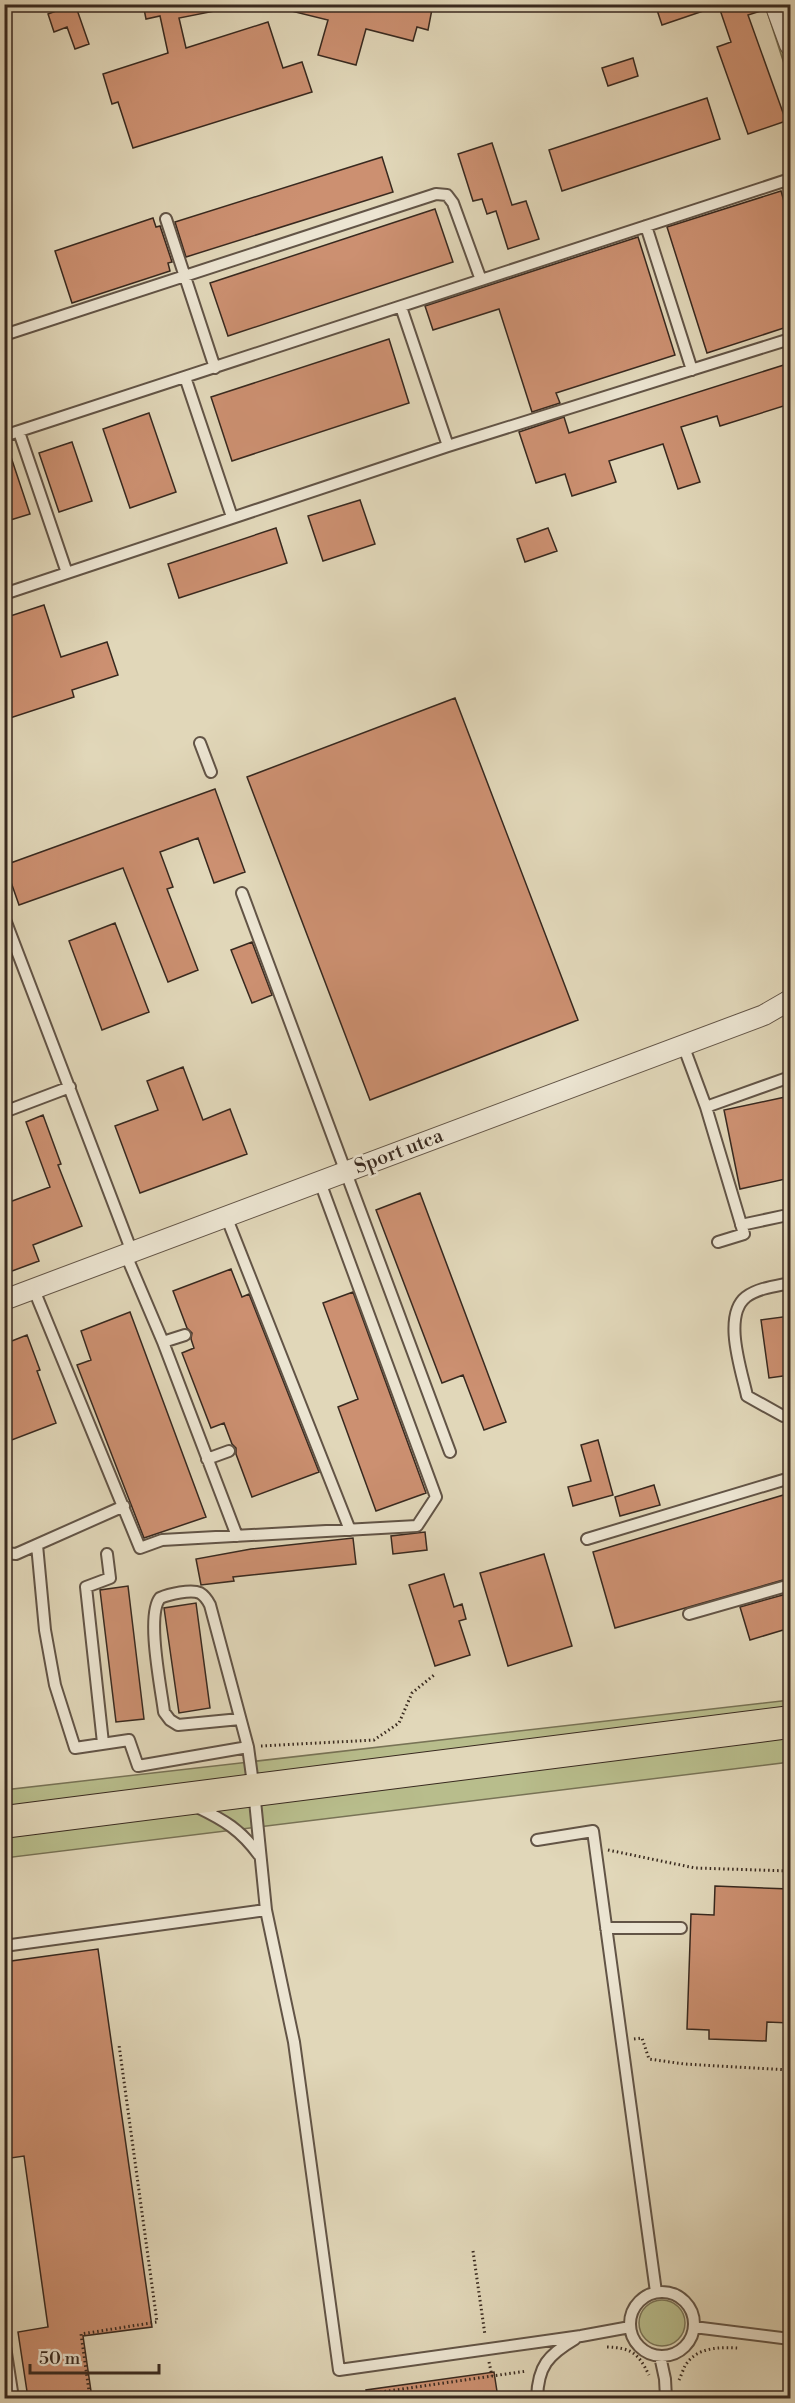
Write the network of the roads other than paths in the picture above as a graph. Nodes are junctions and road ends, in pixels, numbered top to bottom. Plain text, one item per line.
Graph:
1 (775, 4) edge
2 (790, 45) edge
3 (790, 179) edge
4 (166, 219) dead end
5 (646, 226) junction
6 (185, 276) junction
7 (481, 280) junction
8 (401, 307) junction
9 (4, 335) edge
10 (790, 339) edge
11 (215, 368) junction
12 (692, 370) junction
13 (185, 377) junction
14 (19, 432) junction
15 (4, 436) edge
16 (448, 446) junction
17 (232, 516) junction
18 (67, 573) junction
19 (4, 594) edge
20 (200, 743) dead end
21 (211, 772) dead end
22 (242, 893) dead end
23 (4, 917) edge
24 (790, 1000) edge
25 (683, 1045) junction
26 (790, 1077) edge
27 (70, 1087) junction
28 (706, 1107) junction
29 (4, 1112) edge
30 (347, 1172) junction
31 (320, 1182) junction
32 (226, 1216) junction
33 (783, 1216) dead end
34 (741, 1225) junction
35 (718, 1242) dead end
36 (129, 1254) junction
37 (790, 1283) edge
38 (34, 1290) junction
39 (4, 1300) edge
40 (185, 1335) dead end
41 (163, 1342) junction
42 (790, 1415) edge
43 (229, 1451) dead end
44 (450, 1452) dead end
45 (207, 1459) junction
46 (790, 1478) edge
47 (124, 1506) junction
48 (350, 1530) junction
49 (237, 1536) junction
50 (587, 1539) dead end
51 (37, 1545) junction
52 (4, 1553) edge
53 (107, 1554) dead end
54 (790, 1585) edge
55 (689, 1614) dead end
56 (240, 1719) junction
57 (790, 1722) edge
58 (104, 1743) junction
59 (248, 1747) junction
60 (254, 1791) junction
61 (183, 1800) junction
62 (4, 1822) edge
63 (537, 1840) dead end
64 (260, 1857) junction
65 (266, 1910) junction
66 (606, 1928) junction
67 (681, 1928) dead end
68 (4, 1946) edge
69 (656, 2292) junction
70 (630, 2327) junction
71 (694, 2327) junction
72 (580, 2336) junction
73 (790, 2339) edge
74 (4, 2340) edge
75 (660, 2355) junction
76 (13, 2398) edge
77 (537, 2398) edge
78 (666, 2398) edge

1 - 2 street
3 - 5 lane
4 - 6 lane
5 - 7 lane
5 - 12 lane
6 - 7 lane
6 - 9 lane
6 - 11 lane
7 - 8 lane
8 - 11 lane
8 - 16 lane
10 - 12 lane
11 - 13 lane
12 - 16 lane
13 - 14 lane
13 - 17 lane
14 - 15 lane
14 - 18 lane
16 - 17 lane
17 - 18 lane
18 - 19 lane
20 - 21 lane
22 - 30 lane
23 - 27 lane
24 - 25 street, Sport utca
25 - 28 lane
25 - 30 street, Sport utca
26 - 28 lane
27 - 29 lane
27 - 36 lane
28 - 34 lane
30 - 31 street, Sport utca
30 - 44 lane
31 - 32 street, Sport utca
31 - 48 lane
32 - 36 street, Sport utca
32 - 48 lane
33 - 34 lane
34 - 35 lane
36 - 38 street, Sport utca
36 - 41 lane
37 - 42 lane
38 - 39 street, Sport utca
38 - 47 lane
40 - 41 lane
41 - 45 lane
43 - 45 lane
45 - 49 lane
46 - 50 lane
47 - 49 lane
47 - 51 lane
48 - 49 lane
51 - 52 lane
51 - 58 lane
53 - 58 lane
54 - 55 lane
56 - 56 lane
56 - 59 lane
57 - 60 main road
58 - 59 lane
59 - 60 lane
60 - 61 main road
60 - 64 lane
61 - 62 main road
61 - 64 lane
63 - 66 lane
64 - 65 lane
65 - 68 lane
65 - 72 lane
66 - 67 lane
66 - 69 lane
69 - 70 lane
69 - 71 lane
70 - 72 lane
70 - 75 lane
71 - 73 lane
71 - 75 lane
72 - 77 lane
74 - 76 lane
75 - 78 lane

